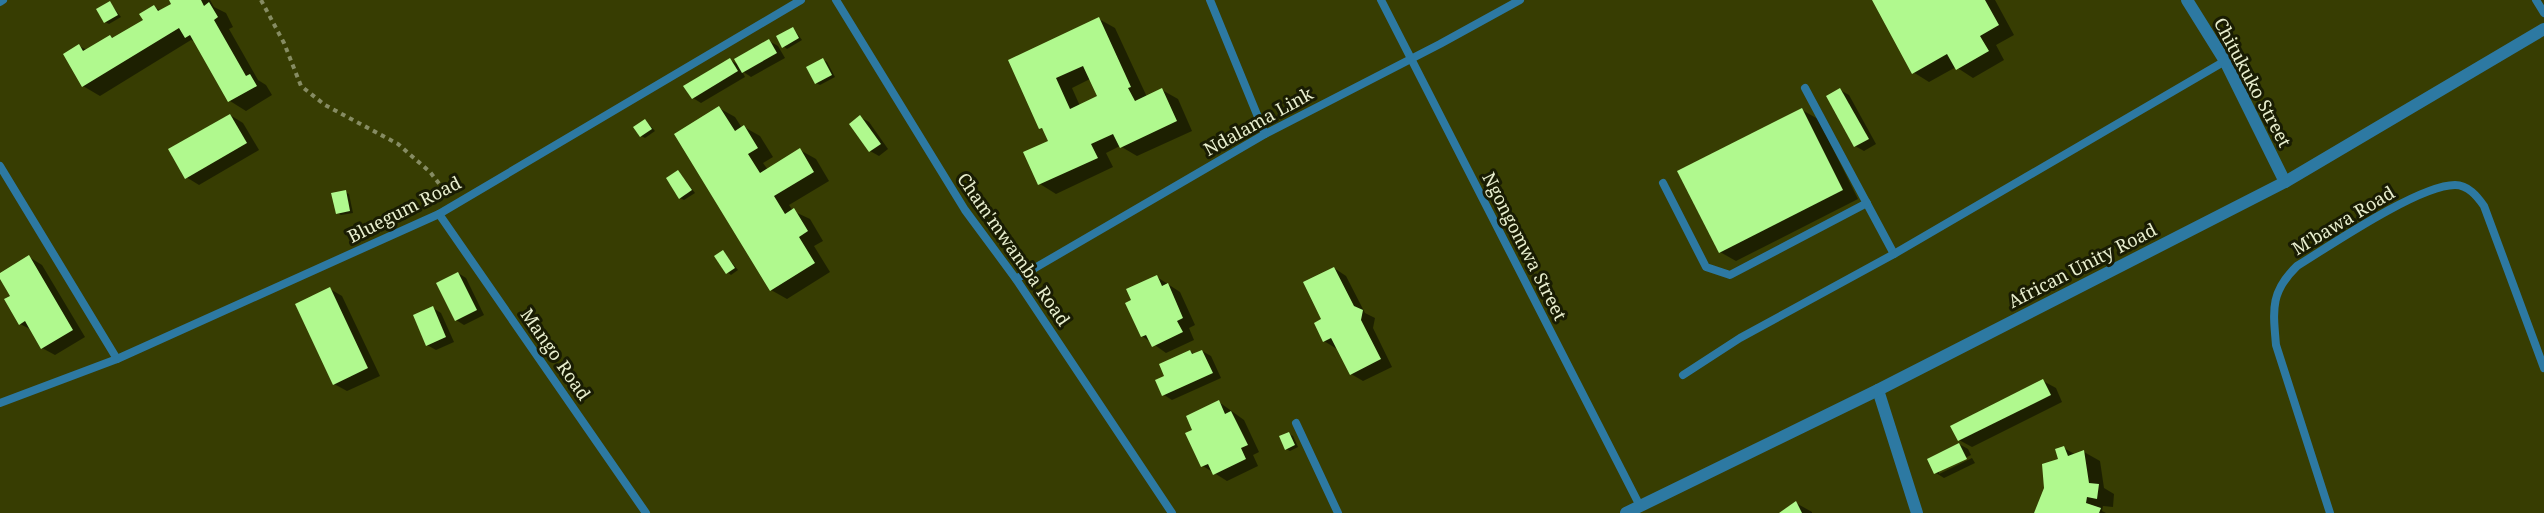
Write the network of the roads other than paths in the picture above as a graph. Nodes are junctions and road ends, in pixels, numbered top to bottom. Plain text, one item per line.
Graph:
1 (801, 0) edge
2 (836, 0) edge
3 (1210, 0) edge
4 (1381, 0) edge
5 (1520, 0) edge
6 (2187, 0) edge
7 (2536, 0) edge
8 (2544, 14) edge
9 (2544, 29) edge
10 (1410, 59) junction
11 (2225, 62) junction
12 (1804, 88) dead end
13 (1265, 134) junction
14 (0, 166) edge
15 (2285, 182) junction
16 (1663, 183) dead end
17 (1867, 203) junction
18 (439, 214) junction
19 (1894, 254) junction
20 (1016, 279) junction
21 (117, 359) junction
22 (2544, 368) edge
23 (1683, 375) dead end
24 (1878, 390) junction
25 (0, 403) edge
26 (1296, 423) dead end
27 (1642, 509) edge
28 (646, 513) edge
29 (1172, 513) edge
30 (1338, 513) edge
31 (1626, 513) edge
32 (1917, 513) edge
33 (2330, 513) edge

1 - 18 lane, Bluegum Road
2 - 20 lane, Cham'mwamba Road
3 - 13 lane
4 - 10 lane, Ngongomwa Street
5 - 10 lane, Ndalama Link
6 - 11 street, Chitukuko Street
7 - 8 lane
9 - 15 street, African Unity Road
10 - 13 lane, Ndalama Link
10 - 27 lane, Ngongomwa Street
11 - 15 street, Chitukuko Street
11 - 19 lane
12 - 17 lane
13 - 20 lane, Ndalama Link
14 - 21 lane
15 - 24 street, African Unity Road
16 - 17 lane
17 - 19 lane
18 - 21 lane, Bluegum Road
18 - 28 lane, Mango Road
19 - 23 lane
20 - 29 lane, Cham'mwamba Road
21 - 25 lane, Bluegum Road
22 - 33 lane, M'bawa Road
24 - 27 street, African Unity Road
24 - 32 street
26 - 30 lane
27 - 31 street, African Unity Road

